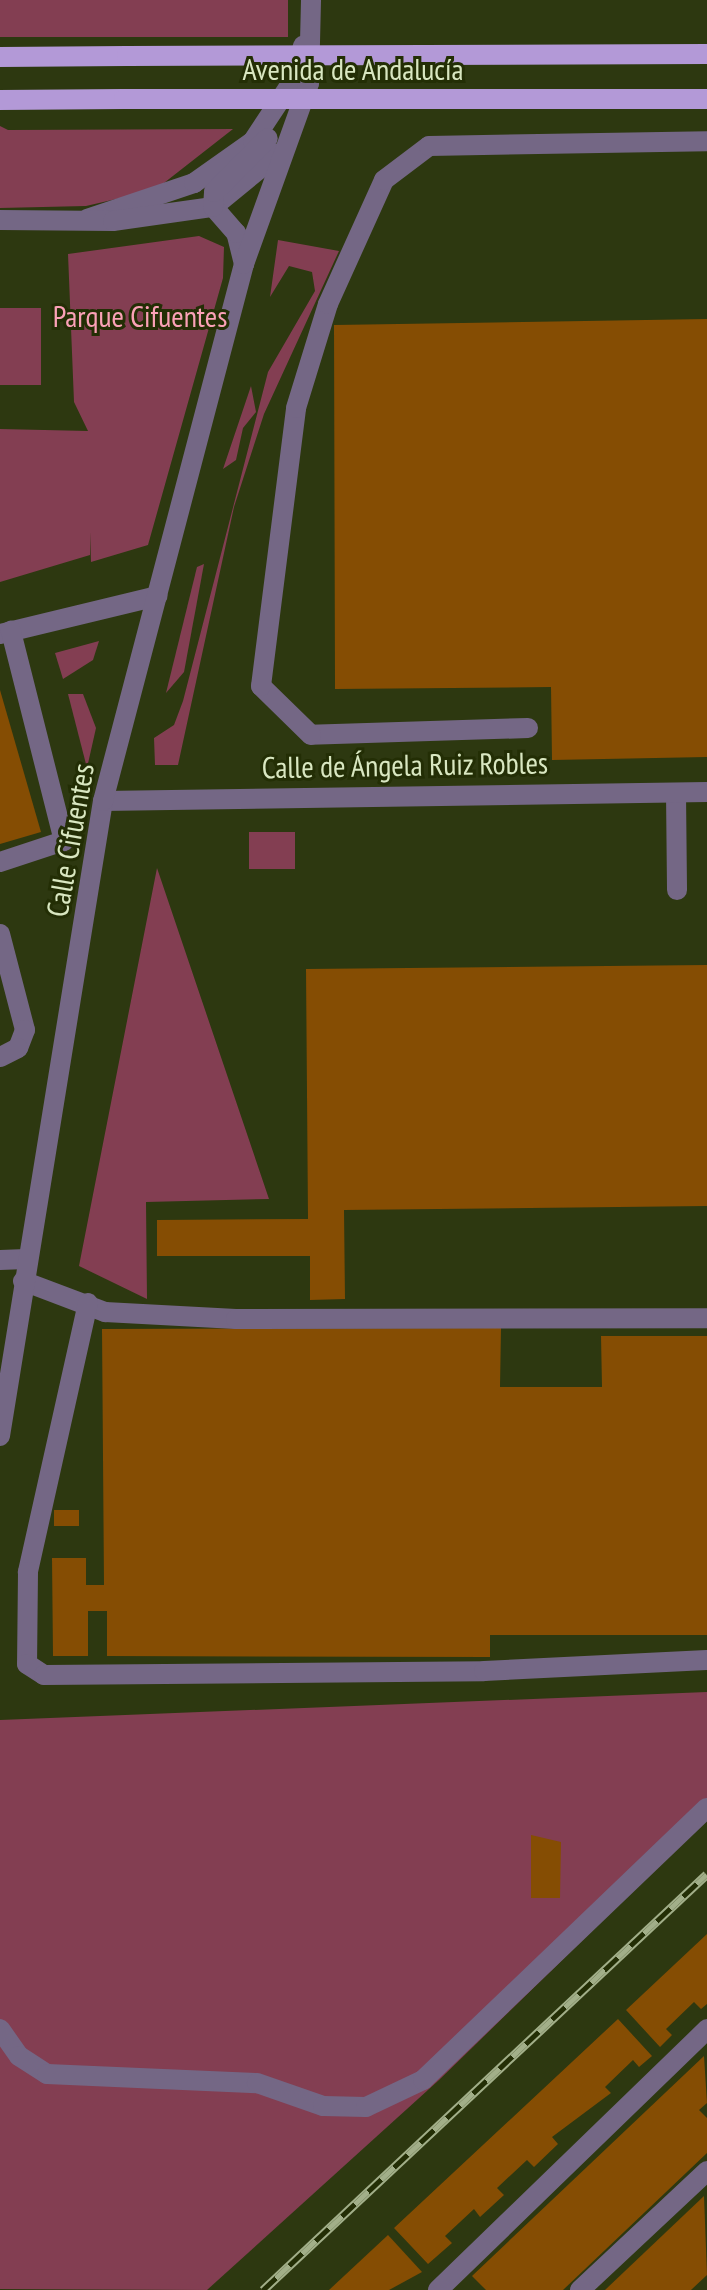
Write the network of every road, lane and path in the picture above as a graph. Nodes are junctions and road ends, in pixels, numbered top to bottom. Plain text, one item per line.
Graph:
1 (311, 8) edge
2 (707, 54) edge
3 (0, 57) edge
4 (292, 82) junction
5 (707, 99) edge
6 (0, 100) edge
7 (707, 141) edge
8 (285, 147) junction
9 (204, 176) junction
10 (242, 180) junction
11 (264, 205) junction
12 (213, 207) junction
13 (87, 219) junction
14 (0, 220) edge
15 (244, 264) junction
16 (157, 596) junction
17 (6, 632) edge
18 (528, 728) dead end
19 (707, 792) edge
20 (676, 793) junction
21 (103, 801) junction
22 (0, 862) edge
23 (677, 890) dead end
24 (0, 934) edge
25 (0, 1057) edge
26 (26, 1259) junction
27 (0, 1260) edge
28 (23, 1281) junction
29 (88, 1303) junction
30 (707, 1318) edge
31 (0, 1436) edge
32 (707, 1660) edge
33 (707, 1808) edge
34 (0, 2029) edge
35 (707, 2029) edge
36 (707, 2171) edge
37 (442, 2289) edge
38 (580, 2290) edge

1 - 4 street
1 - 8 street, Calle Cifuentes
2 - 3 main road, Avenida de Andalucía, bridge
4 - 9 street
4 - 10 street
5 - 6 main road, Avenida de Andalucía, bridge
7 - 18 street
8 - 10 street
8 - 11 street, Calle Cifuentes
9 - 10 street
9 - 13 street
10 - 11 street
10 - 12 street
11 - 15 street, Calle Cifuentes
12 - 13 street
12 - 15 street
13 - 14 street
15 - 16 street, Calle Cifuentes
16 - 17 street
16 - 21 street, Calle Cifuentes
17 - 22 street
19 - 20 street, Calle de Ángela Ruiz Robles
20 - 21 street, Calle de Ángela Ruiz Robles
20 - 23 street
21 - 26 street, Calle Cifuentes
24 - 25 street
26 - 27 street
26 - 28 street, Calle Cifuentes
28 - 29 street
28 - 31 street, Calle Cifuentes
29 - 30 street
29 - 32 street
33 - 34 street
35 - 37 street
36 - 38 street

